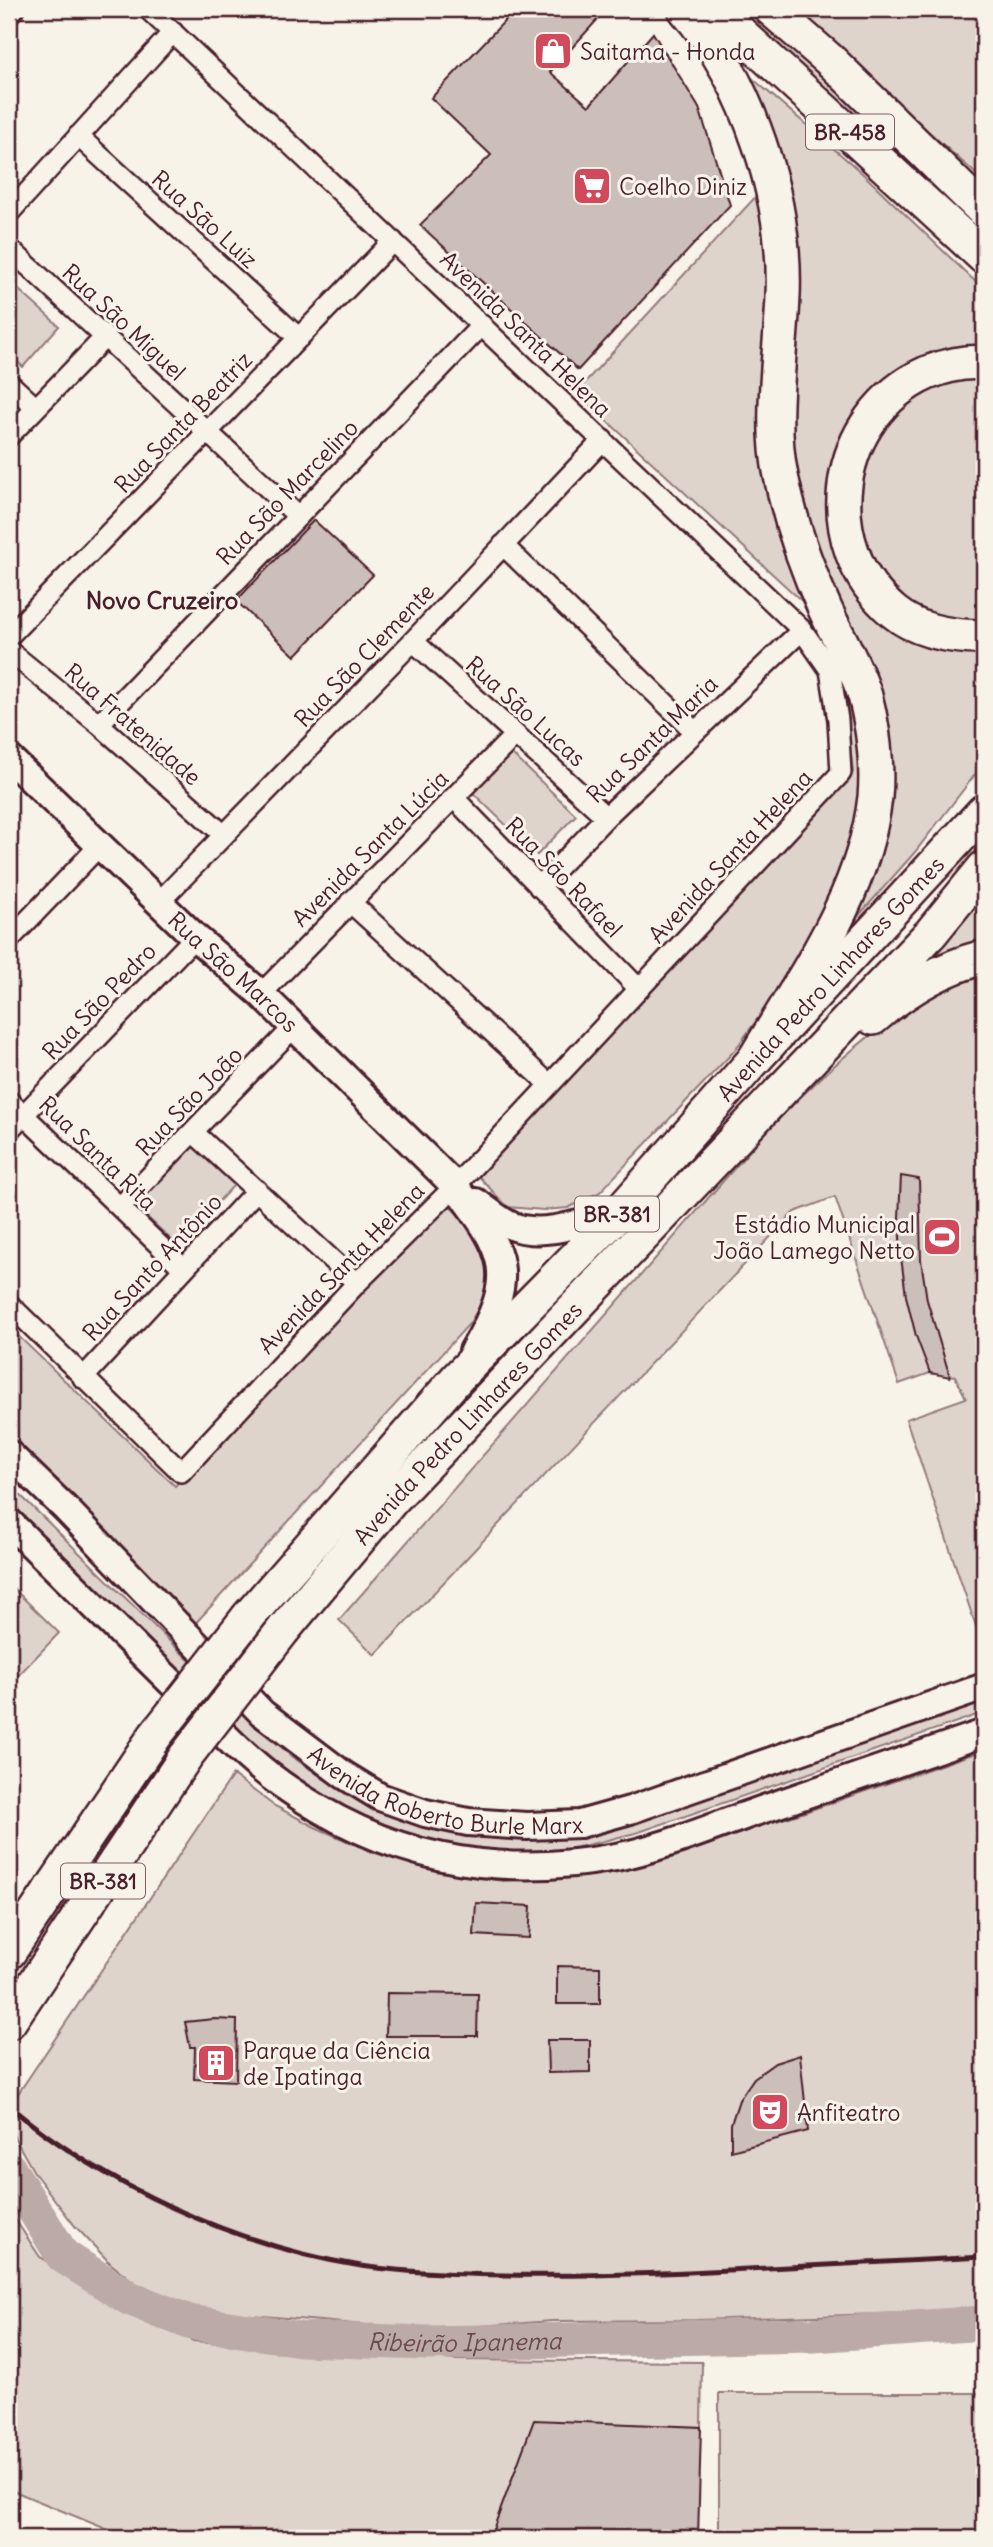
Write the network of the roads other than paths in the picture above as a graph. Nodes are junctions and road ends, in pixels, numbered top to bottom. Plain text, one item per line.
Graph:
1 (13, 9) edge
2 (148, 9) edge
3 (685, 9) edge
4 (715, 9) edge
5 (771, 9) edge
6 (9, 14) edge
7 (173, 32) junction
8 (78, 136) junction
9 (984, 211) edge
10 (9, 213) edge
11 (393, 241) junction
12 (9, 248) edge
13 (984, 257) edge
14 (482, 325) junction
15 (105, 337) junction
16 (299, 338) junction
17 (984, 363) edge
18 (9, 383) edge
19 (36, 408) junction
20 (207, 432) junction
21 (9, 436) edge
22 (603, 440) junction
23 (298, 516) junction
24 (503, 545) junction
25 (803, 630) junction
26 (9, 636) edge
27 (984, 637) edge
28 (413, 641) junction
29 (9, 651) edge
30 (99, 724) junction
31 (695, 732) junction
32 (514, 736) junction
33 (9, 758) edge
34 (454, 798) junction
35 (984, 811) edge
36 (606, 817) junction
37 (224, 835) junction
38 (100, 845) junction
39 (984, 868) edge
40 (539, 887) junction
41 (159, 902) junction
42 (350, 902) junction
43 (195, 937) junction
44 (9, 939) edge
45 (984, 957) edge
46 (639, 989) junction
47 (261, 995) junction
48 (293, 1028) junction
49 (754, 1060) junction
50 (549, 1084) junction
51 (16, 1108) edge
52 (9, 1130) edge
53 (193, 1132) junction
54 (738, 1134) junction
55 (455, 1186) junction
56 (257, 1190) junction
57 (120, 1208) junction
58 (619, 1213) junction
59 (184, 1269) junction
60 (357, 1283) junction
61 (9, 1304) edge
62 (458, 1377) junction
63 (83, 1378) junction
64 (9, 1454) edge
65 (9, 1522) edge
66 (984, 1687) edge
67 (984, 1733) edge
68 (9, 1952) edge
69 (14, 2014) edge

1 - 6 street
2 - 7 street, Avenida Santa Helena
3 - 49 highway
4 - 13 highway, BR-458
5 - 9 highway, BR-458
7 - 8 street
7 - 11 street, Avenida Santa Helena
8 - 10 street
8 - 16 street, Rua São Luiz
11 - 14 street, Avenida Santa Helena
11 - 16 street, Rua Santa Beatriz
12 - 15 street, Rua São Miguel
14 - 22 street, Avenida Santa Helena
14 - 23 street, Rua São Marcelino
15 - 19 street
15 - 20 street, Rua São Miguel
16 - 20 street, Rua Santa Beatriz
17 - 27 highway
18 - 19 street
19 - 21 street
20 - 23 street, Rua São Miguel
20 - 26 street, Rua Santa Beatriz
22 - 24 street, Rua São Clemente
22 - 25 street, Avenida Santa Helena
23 - 30 street, Rua São Marcelino
24 - 28 street, Rua São Clemente
24 - 31 street
25 - 31 street, Rua Santa Maria
25 - 46 street, Avenida Santa Helena
28 - 32 street, Rua São Lucas
28 - 37 street, Rua São Clemente
29 - 30 street, Rua Fratenidade
30 - 37 street, Rua Fratenidade
31 - 36 street, Rua Santa Maria
32 - 34 street, Avenida Santa Lúcia
32 - 36 street, Rua São Lucas
33 - 38 main road, Rua São Marcos
34 - 40 street, Rua São Rafael
34 - 42 street, Avenida Santa Lúcia
35 - 49 highway, Avenida Pedro Linhares Gomes / BR-381
36 - 40 street, Rua Santa Maria
37 - 41 street, Rua São Clemente
38 - 41 main road, Rua São Marcos
38 - 44 street
39 - 54 highway, Avenida Pedro Linhares Gomes / BR-381
40 - 46 street, Rua São Rafael
41 - 43 main road, Rua São Marcos
42 - 47 street, Avenida Santa Lúcia
42 - 50 street
43 - 47 main road, Rua São Marcos
43 - 51 street, Rua São Pedro
45 - 54 highway
46 - 50 street, Avenida Santa Helena
47 - 48 main road, Rua São Marcos
48 - 53 street, Rua São João
48 - 55 main road, Rua São Marcos
49 - 58 highway, Avenida Pedro Linhares Gomes / BR-381
50 - 55 street, Avenida Santa Helena
51 - 52 street, Rua São Pedro
51 - 57 street, Rua Santa Rita
53 - 56 street
53 - 57 street, Rua São João
54 - 69 highway, Avenida Pedro Linhares Gomes / BR-381, bridge
55 - 58 main road
55 - 60 street, Avenida Santa Helena
55 - 62 main road
56 - 59 street, Rua Santo Antônio
56 - 60 street
57 - 59 street, Rua Santa Rita
58 - 62 highway, Avenida Pedro Linhares Gomes / BR-381
59 - 63 street, Rua Santo Antônio
60 - 63 street, Avenida Santa Helena
61 - 63 street, Avenida Santa Helena
62 - 68 highway, Avenida Pedro Linhares Gomes / BR-381, bridge
64 - 66 main road, Avenida Roberto Burle Marx
65 - 67 main road, Avenida Roberto Burle Marx

